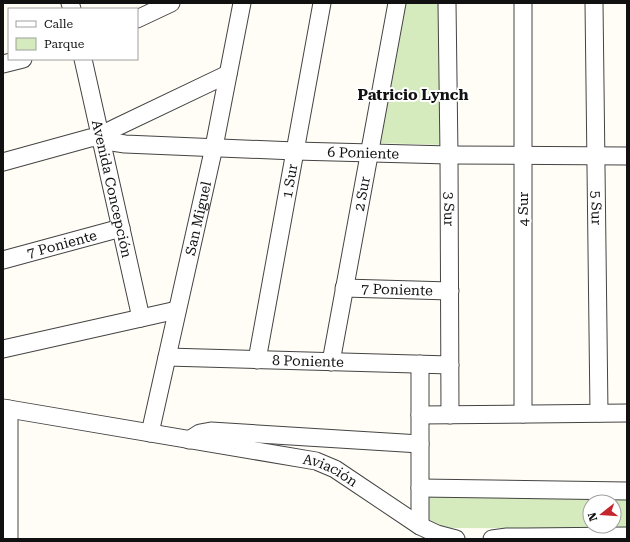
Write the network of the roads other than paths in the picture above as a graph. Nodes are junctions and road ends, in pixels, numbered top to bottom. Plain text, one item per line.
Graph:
1 (172, 3) edge
2 (242, 3) edge
3 (322, 3) edge
4 (397, 3) edge
5 (447, 3) edge
6 (523, 3) edge
7 (594, 3) edge
8 (138, 19) edge
9 (19, 60) edge
10 (83, 60) edge
11 (3, 64) edge
12 (228, 74) junction
13 (101, 137) junction
14 (214, 147) junction
15 (295, 151) junction
16 (370, 152) junction
17 (449, 154) junction
18 (523, 155) junction
19 (596, 155) junction
20 (627, 156) edge
21 (3, 162) edge
22 (121, 228) junction
23 (3, 260) edge
24 (344, 288) junction
25 (450, 290) junction
26 (177, 310) junction
27 (141, 318) junction
28 (3, 349) edge
29 (167, 357) junction
30 (257, 360) junction
31 (331, 362) junction
32 (420, 364) junction
33 (450, 365) junction
34 (6, 409) edge
35 (600, 413) junction
36 (522, 414) junction
37 (627, 414) edge
38 (420, 415) junction
39 (450, 415) junction
40 (150, 433) junction
41 (190, 440) junction
42 (420, 444) junction
43 (420, 488) junction
44 (627, 492) edge
45 (420, 526) junction
46 (627, 536) edge
47 (577, 538) edge
48 (9, 539) edge
49 (456, 539) edge
50 (493, 539) edge

1 - 8 street
2 - 12 street, San Miguel
3 - 15 street, 1 Sur
4 - 16 street, 2 Sur
5 - 17 street, 3 Sur
6 - 18 street, 4 Sur
7 - 19 street, 5 Sur
9 - 11 street
10 - 13 street, Avenida Concepción
12 - 13 street, 6 Poniente
12 - 14 street, San Miguel
13 - 14 street, 6 Poniente
13 - 21 street, 6 Poniente
13 - 22 street, Avenida Concepción
14 - 15 street, 6 Poniente
14 - 26 street, San Miguel
15 - 16 street, 6 Poniente
15 - 30 street, 1 Sur
16 - 17 street, 6 Poniente
16 - 24 street, 2 Sur
17 - 18 street, 6 Poniente
17 - 25 street, 3 Sur
18 - 19 street, 6 Poniente
18 - 36 street, 4 Sur
19 - 20 street, 6 Poniente
19 - 35 street, 5 Sur
22 - 23 street, 7 Poniente
22 - 27 street, Avenida Concepción
24 - 25 street, 7 Poniente
24 - 31 street, 2 Sur
25 - 33 street, 3 Sur
26 - 27 street
26 - 29 street, San Miguel
27 - 28 street
29 - 30 street, 8 Poniente
29 - 40 street, San Miguel
30 - 31 street, 8 Poniente
31 - 32 street, 8 Poniente
32 - 33 street, 8 Poniente
32 - 38 street
33 - 39 street, 3 Sur
34 - 40 street, Aviación
34 - 48 street
35 - 36 street
35 - 37 street
36 - 39 street
38 - 39 street
38 - 42 street
40 - 41 street, Aviación
41 - 42 street, Aviación
41 - 45 street, Aviación
42 - 43 street
43 - 44 street
43 - 45 street
45 - 49 street, Aviación
46 - 47 street
47 - 50 street

